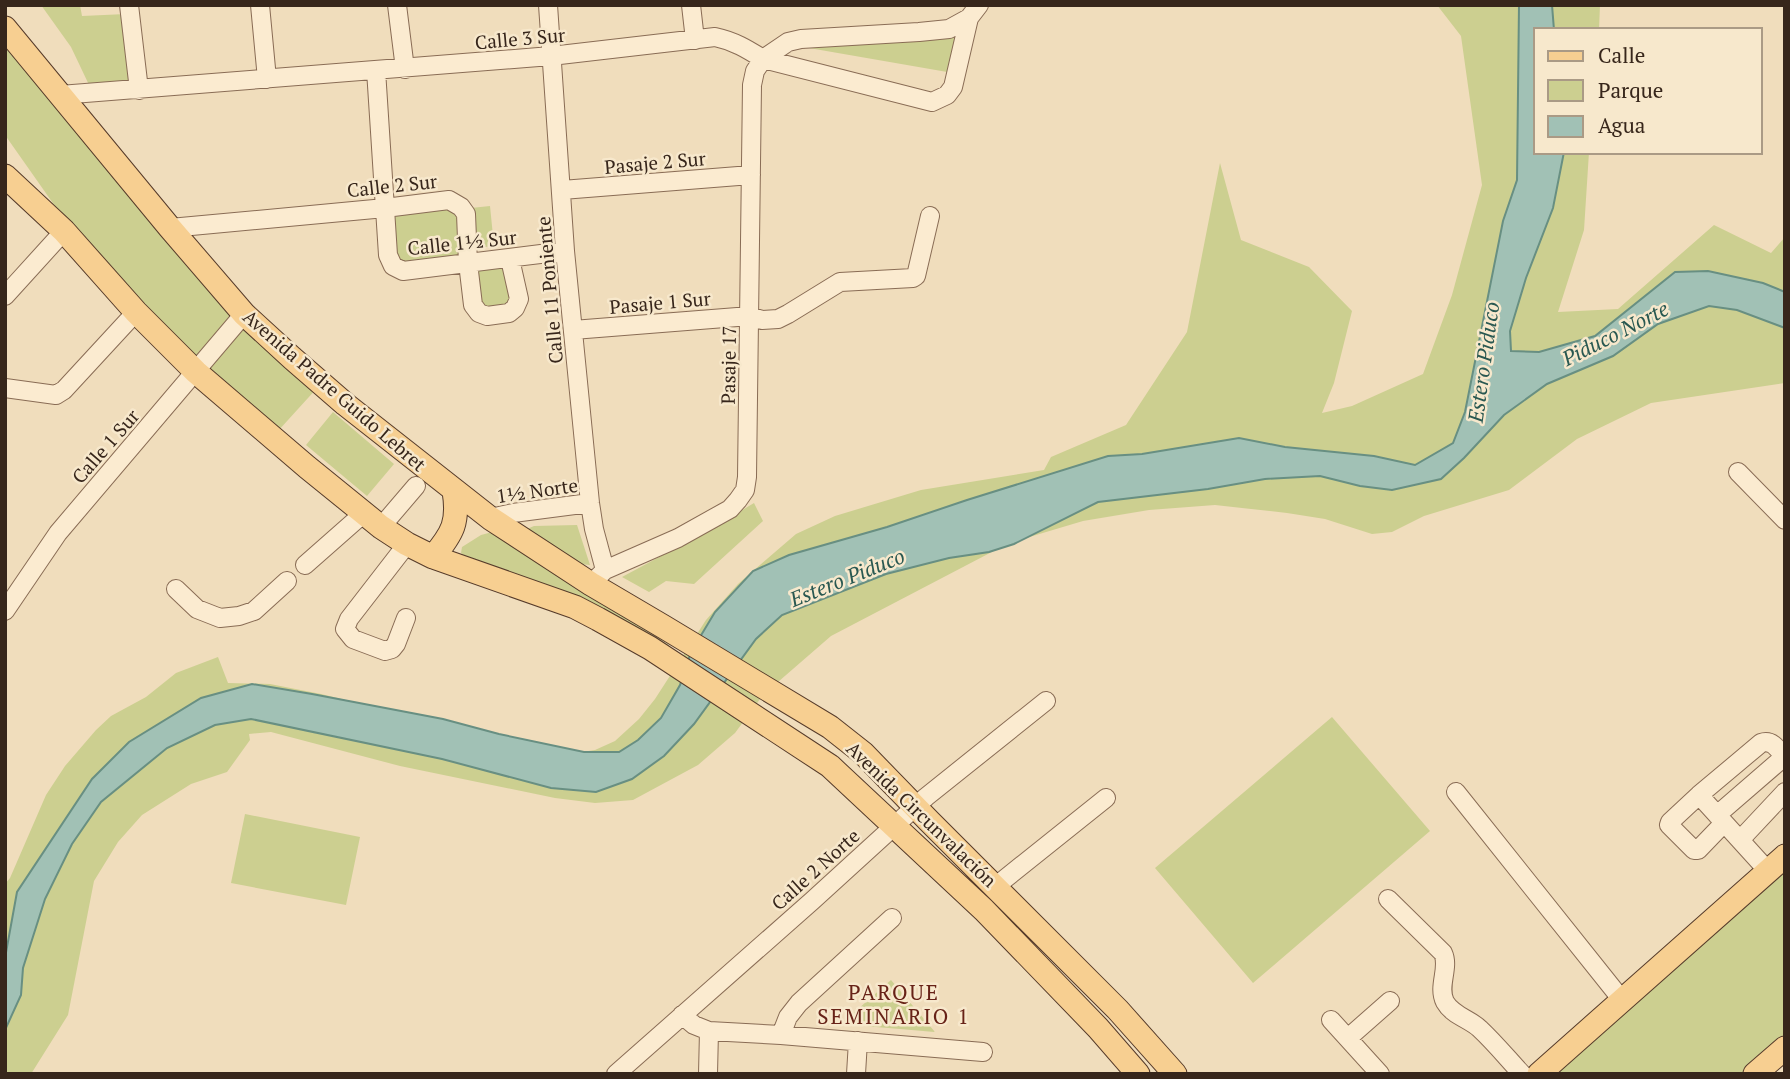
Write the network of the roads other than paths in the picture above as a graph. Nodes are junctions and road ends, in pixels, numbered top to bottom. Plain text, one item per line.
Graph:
1 (129, 5) edge
2 (261, 5) edge
3 (397, 5) edge
4 (548, 5) edge
5 (691, 5) edge
6 (974, 12) edge
7 (5, 28) edge
8 (695, 40) junction
9 (551, 57) junction
10 (763, 60) junction
11 (405, 69) junction
12 (376, 70) junction
13 (267, 79) junction
14 (139, 90) junction
15 (60, 95) junction
16 (751, 175) junction
17 (5, 176) edge
18 (562, 190) junction
19 (385, 208) junction
20 (930, 216) dead end
21 (170, 228) junction
22 (64, 231) junction
23 (565, 251) junction
24 (510, 259) junction
25 (468, 263) junction
26 (10, 291) edge
27 (136, 312) junction
28 (244, 314) junction
29 (750, 316) junction
30 (573, 330) junction
31 (196, 372) junction
32 (5, 388) edge
33 (1738, 472) dead end
34 (416, 486) dead end
35 (454, 491) junction
36 (590, 503) junction
37 (490, 518) junction
38 (373, 520) junction
39 (1785, 520) edge
40 (407, 544) junction
41 (440, 548) junction
42 (305, 565) dead end
43 (598, 577) junction
44 (287, 581) dead end
45 (176, 589) dead end
46 (5, 611) edge
47 (406, 618) dead end
48 (1046, 701) dead end
49 (1784, 758) edge
50 (1456, 792) dead end
51 (1785, 792) edge
52 (1699, 795) junction
53 (1107, 798) dead end
54 (916, 807) junction
55 (1721, 819) junction
56 (895, 826) junction
57 (1740, 840) junction
58 (1776, 863) edge
59 (996, 886) junction
60 (1388, 900) dead end
61 (892, 918) dead end
62 (1622, 1000) junction
63 (1390, 1001) dead end
64 (682, 1015) junction
65 (1331, 1020) dead end
66 (709, 1031) junction
67 (780, 1035) junction
68 (1348, 1038) junction
69 (858, 1041) junction
70 (1785, 1048) edge
71 (983, 1052) dead end
72 (616, 1074) edge
73 (708, 1074) edge
74 (856, 1074) edge
75 (1138, 1074) edge
76 (1175, 1074) edge
77 (1380, 1074) edge
78 (1522, 1074) edge
79 (1539, 1074) edge
80 (1755, 1074) edge

1 - 14 street
2 - 13 street
3 - 11 street
4 - 9 street, Calle 11 Poniente
5 - 8 street
6 - 10 street
6 - 10 street, Calle 3 Sur
7 - 15 main road, Avenida Padre Guido Lebret
8 - 9 street, Calle 3 Sur
8 - 10 street, Calle 3 Sur
9 - 11 street, Calle 3 Sur
9 - 18 street, Calle 11 Poniente
10 - 16 street, Pasaje 17
11 - 12 street, Calle 3 Sur
12 - 13 street, Calle 3 Sur
12 - 19 street, Calle 1½ Sur
13 - 14 street, Calle 3 Sur
14 - 15 street, Calle 3 Sur
15 - 21 main road, Avenida Padre Guido Lebret
16 - 18 street, Pasaje 2 Sur
16 - 29 street, Pasaje 17
17 - 22 main road
18 - 23 street, Calle 11 Poniente
19 - 21 street, Calle 2 Sur
19 - 25 street, Calle 2 Sur
19 - 25 street, Calle 1½ Sur
20 - 29 street, Pasaje 1 Sur
21 - 28 main road, Avenida Padre Guido Lebret
22 - 26 street
22 - 27 main road
23 - 24 street, Calle 1½ Sur
23 - 30 street, Calle 11 Poniente
24 - 25 street, Calle 1½ Sur
24 - 25 street, Calle 2 Sur
27 - 31 main road
27 - 32 street
28 - 31 street, Calle 1 Sur
28 - 35 main road, Avenida Padre Guido Lebret
29 - 30 street, Pasaje 1 Sur
29 - 43 street, Pasaje 17
30 - 36 street, Calle 11 Poniente
31 - 38 main road
31 - 46 street, Calle 1 Sur
33 - 39 street
34 - 38 street
35 - 37 main road, Avenida Padre Guido Lebret
35 - 41 main road
36 - 37 street, 1½ Norte
36 - 43 street, Calle 11 Poniente
37 - 41 main road
37 - 43 main road, Avenida Padre Guido Lebret
38 - 40 main road
38 - 42 street
40 - 41 main road
40 - 47 street
41 - 56 main road, Avenida Circunvalación
43 - 54 main road, Avenida Circunvalación
44 - 45 street
48 - 54 street, Calle 2 Norte
49 - 52 street
49 - 55 street
50 - 62 street
51 - 57 street
52 - 55 street
52 - 55 street
53 - 59 street
54 - 56 street, Calle 2 Norte
54 - 59 main road, Avenida Circunvalación
55 - 57 street
56 - 64 street, Calle 2 Norte
56 - 75 main road, Avenida Circunvalación
57 - 58 street
58 - 62 main road
59 - 76 main road, Avenida Circunvalación
60 - 78 street
61 - 67 street
62 - 79 main road
63 - 68 street
64 - 66 street
64 - 72 street, Calle 2 Norte
65 - 68 street
66 - 67 street
66 - 73 street
67 - 69 street
68 - 77 street
69 - 71 street
69 - 74 street
70 - 80 main road

